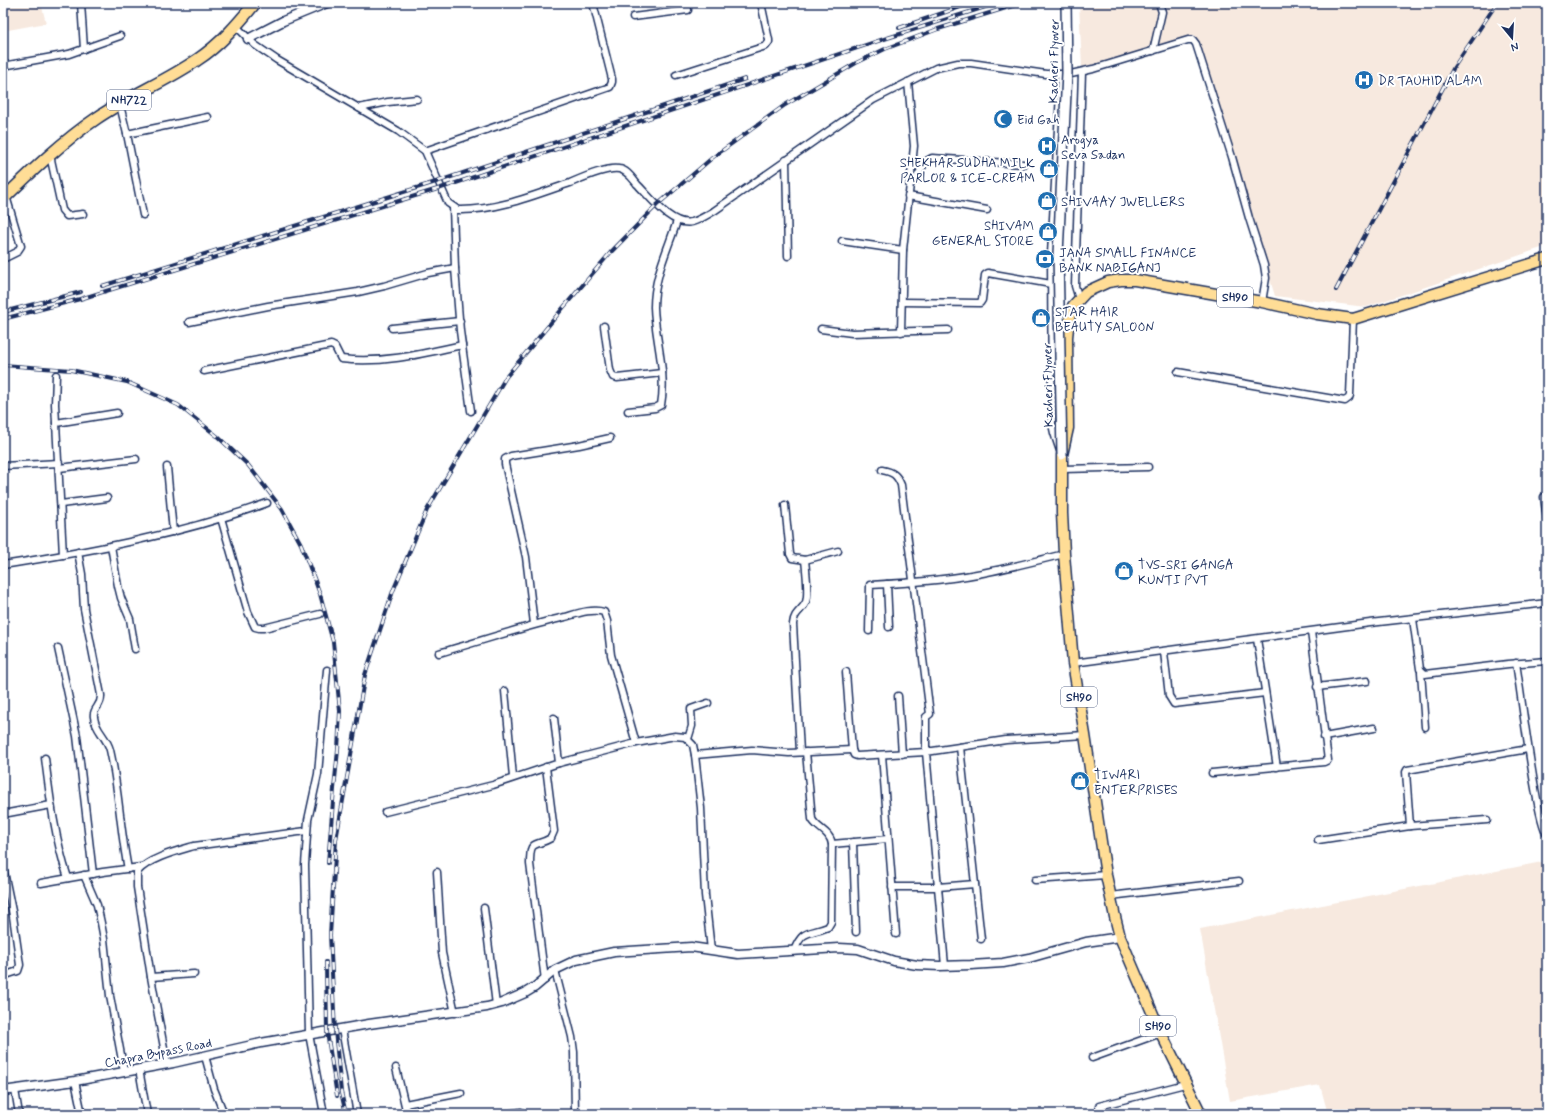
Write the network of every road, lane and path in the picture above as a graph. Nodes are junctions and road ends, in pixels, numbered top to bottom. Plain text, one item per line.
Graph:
1 (81, 3) edge
2 (255, 3) edge
3 (327, 3) edge
4 (593, 3) edge
5 (687, 3) edge
6 (761, 3) edge
7 (1066, 3) edge
8 (1159, 3) edge
9 (633, 17) dead end
10 (236, 26) junction
11 (120, 36) dead end
12 (248, 39) junction
13 (84, 49) junction
14 (1152, 51) junction
15 (3, 66) edge
16 (1082, 72) junction
17 (676, 75) dead end
18 (1061, 75) junction
19 (908, 82) junction
20 (417, 100) dead end
21 (120, 105) junction
22 (359, 108) junction
23 (208, 117) dead end
24 (127, 134) junction
25 (425, 151) junction
26 (50, 155) junction
27 (786, 160) junction
28 (1023, 164) dead end
29 (910, 184) junction
30 (908, 196) junction
31 (4, 198) edge
32 (453, 207) junction
33 (987, 210) dead end
34 (82, 214) dead end
35 (144, 215) dead end
36 (677, 221) junction
37 (842, 241) dead end
38 (903, 250) junction
39 (788, 256) dead end
40 (3, 259) edge
41 (1547, 259) edge
42 (455, 268) junction
43 (1051, 284) junction
44 (1079, 299) junction
45 (902, 302) junction
46 (1262, 302) junction
47 (1353, 319) junction
48 (460, 321) junction
49 (189, 322) dead end
50 (604, 326) dead end
51 (392, 328) dead end
52 (821, 330) dead end
53 (948, 330) dead end
54 (901, 332) junction
55 (462, 345) junction
56 (204, 371) dead end
57 (1178, 372) dead end
58 (662, 373) junction
59 (56, 375) dead end
60 (471, 411) dead end
61 (628, 411) dead end
62 (117, 413) dead end
63 (56, 423) junction
64 (610, 438) dead end
65 (1062, 455) junction
66 (136, 459) dead end
67 (59, 465) junction
68 (3, 466) edge
69 (167, 467) dead end
70 (1148, 467) dead end
71 (1062, 469) junction
72 (882, 470) dead end
73 (1544, 497) dead end
74 (107, 498) dead end
75 (267, 503) dead end
76 (61, 504) junction
77 (785, 505) dead end
78 (221, 518) junction
79 (1547, 520) edge
80 (173, 532) junction
81 (111, 546) junction
82 (838, 551) dead end
83 (78, 552) junction
84 (1064, 554) junction
85 (63, 555) junction
86 (805, 560) junction
87 (3, 563) edge
88 (913, 582) junction
89 (887, 584) junction
90 (1547, 603) edge
91 (320, 614) dead end
92 (1413, 618) junction
93 (534, 624) junction
94 (889, 627) dead end
95 (869, 631) dead end
96 (1311, 632) junction
97 (1257, 639) junction
98 (58, 648) dead end
99 (135, 649) dead end
100 (1164, 652) junction
101 (439, 654) dead end
102 (1547, 661) edge
103 (1073, 663) junction
104 (1516, 663) junction
105 (327, 670) dead end
106 (846, 672) dead end
107 (1421, 672) junction
108 (1367, 681) dead end
109 (1317, 687) junction
110 (505, 691) dead end
111 (1265, 693) junction
112 (898, 696) dead end
113 (708, 703) dead end
114 (554, 718) dead end
115 (1426, 727) dead end
116 (1374, 728) dead end
117 (1085, 735) junction
118 (1324, 737) junction
119 (688, 739) junction
120 (636, 743) junction
121 (960, 747) junction
122 (1528, 749) junction
123 (852, 750) junction
124 (803, 752) junction
125 (926, 752) junction
126 (902, 754) junction
127 (695, 755) junction
128 (882, 755) junction
129 (45, 758) dead end
130 (559, 763) junction
131 (546, 767) junction
132 (1276, 767) junction
133 (1212, 773) dead end
134 (513, 777) junction
135 (51, 805) junction
136 (385, 812) dead end
137 (3, 814) edge
138 (1487, 820) dead end
139 (1410, 826) junction
140 (306, 831) junction
141 (1547, 834) edge
142 (888, 839) junction
143 (1318, 840) dead end
144 (853, 842) junction
145 (832, 844) junction
146 (3, 867) edge
147 (141, 867) junction
148 (128, 869) junction
149 (437, 872) dead end
150 (93, 874) junction
151 (84, 875) junction
152 (1106, 875) junction
153 (68, 878) junction
154 (1035, 880) dead end
155 (1239, 881) dead end
156 (41, 883) dead end
157 (975, 884) junction
158 (892, 887) junction
159 (938, 887) junction
160 (1110, 896) junction
161 (484, 908) dead end
162 (856, 932) dead end
163 (896, 934) dead end
164 (1120, 937) junction
165 (981, 939) dead end
166 (711, 950) junction
167 (794, 951) junction
168 (945, 966) junction
169 (556, 970) junction
170 (194, 974) dead end
171 (3, 976) edge
172 (151, 977) junction
173 (545, 980) junction
174 (496, 1005) junction
175 (455, 1013) junction
176 (342, 1029) junction
177 (1161, 1033) junction
178 (309, 1034) junction
179 (205, 1056) junction
180 (1092, 1058) dead end
181 (167, 1064) junction
182 (396, 1068) dead end
183 (139, 1069) junction
184 (124, 1071) junction
185 (75, 1081) junction
186 (1185, 1084) junction
187 (15, 1090) junction
188 (3, 1091) edge
189 (461, 1093) dead end
190 (405, 1104) junction
191 (1099, 1106) dead end
192 (521, 1112) dead end
193 (19, 1114) edge
194 (82, 1114) edge
195 (147, 1114) edge
196 (224, 1114) edge
197 (324, 1114) edge
198 (357, 1114) edge
199 (407, 1114) edge
200 (506, 1114) edge
201 (575, 1114) edge
202 (1201, 1114) edge

1 - 13 street
2 - 10 highway, NH722
3 - 12 street
4 - 25 street
5 - 9 street
6 - 17 street
7 - 65 main road, Kacheri Flyover, bridge
8 - 14 street
10 - 12 street
10 - 21 highway, NH722
11 - 13 street
12 - 22 street
13 - 15 street
14 - 16 street
14 - 46 street
16 - 18 street
16 - 44 street
18 - 19 street
18 - 43 street
19 - 27 street
19 - 29 street
20 - 22 street
21 - 24 street
21 - 26 highway, NH722
22 - 25 street
23 - 24 street
24 - 35 street
25 - 32 street
26 - 31 highway, NH722
26 - 34 street
27 - 36 street
27 - 39 street
28 - 29 street
29 - 30 street
30 - 33 street
30 - 38 street
31 - 40 street
32 - 36 street
32 - 42 street
36 - 58 street
37 - 38 street
38 - 45 street
41 - 47 main road, SH90
42 - 48 street
42 - 49 street
43 - 45 street
43 - 65 street
44 - 46 main road, SH90
44 - 65 main road, SH90
45 - 54 street
46 - 47 main road, SH90
47 - 57 street
48 - 51 street
48 - 55 street
50 - 58 street
52 - 54 street
53 - 54 street
55 - 56 street
55 - 60 street
58 - 61 street
59 - 63 street
62 - 63 street
63 - 67 street
64 - 93 street
65 - 71 main road, SH90
66 - 67 street
67 - 68 street
67 - 76 street
69 - 80 street
70 - 71 street
71 - 84 main road, SH90
72 - 88 street
73 - 79 street
74 - 76 street
75 - 78 street
76 - 85 street
77 - 86 street
78 - 80 street
78 - 91 street
80 - 81 street
81 - 83 street
81 - 99 street
82 - 86 street
83 - 85 street
83 - 148 street
84 - 88 street
84 - 103 main road, SH90
85 - 87 street
86 - 124 street
88 - 89 street
88 - 125 street
89 - 94 street
89 - 95 street
90 - 92 street
92 - 96 street
92 - 107 street
93 - 101 street
93 - 120 street
96 - 97 street
96 - 109 street
97 - 100 street
97 - 111 street
98 - 150 street
100 - 103 street
100 - 111 street
102 - 104 street
103 - 117 main road, SH90
104 - 107 street
104 - 122 street
105 - 140 street
106 - 123 street
107 - 115 street
108 - 109 street
109 - 118 street
110 - 134 street
111 - 132 street
112 - 126 street
113 - 119 street
114 - 130 street
116 - 118 street
117 - 121 street
117 - 152 main road, SH90
118 - 132 street
119 - 120 street
119 - 127 street
120 - 130 street
121 - 125 street
121 - 157 street
122 - 139 street
122 - 141 street
123 - 124 street
123 - 128 street
124 - 127 street
124 - 145 street
125 - 126 street
125 - 159 street
126 - 128 street
127 - 166 street
128 - 142 street
129 - 135 street
130 - 131 street
131 - 134 street
131 - 173 street
132 - 133 street
134 - 136 street
135 - 137 street
135 - 153 street
138 - 139 street
139 - 143 street
140 - 147 street
140 - 178 street
142 - 144 street
142 - 158 street
144 - 145 street
144 - 162 street
145 - 167 street
146 - 171 street
147 - 148 street
147 - 172 street
148 - 150 street
149 - 175 street
150 - 151 street
151 - 153 street
151 - 184 street
152 - 154 street
152 - 160 main road, SH90
153 - 156 street
155 - 160 street
157 - 159 street
157 - 165 street
158 - 159 street
158 - 163 street
159 - 168 street
160 - 164 main road, SH90
161 - 174 street
164 - 168 street, Chapra Bypass Road
164 - 177 main road, SH90
166 - 167 street, Chapra Bypass Road
166 - 169 street, Chapra Bypass Road
167 - 168 street, Chapra Bypass Road
169 - 173 street, Chapra Bypass Road
169 - 201 street
170 - 172 street
172 - 181 street
173 - 174 street, Chapra Bypass Road
174 - 175 street, Chapra Bypass Road
175 - 176 street, Chapra Bypass Road
176 - 178 street, Chapra Bypass Road
176 - 198 street
177 - 180 street
177 - 186 main road, SH90
178 - 179 street, Chapra Bypass Road
178 - 197 street
179 - 181 street, Chapra Bypass Road
179 - 196 street
181 - 183 street, Chapra Bypass Road
182 - 190 street
183 - 184 street, Chapra Bypass Road
183 - 195 street
184 - 185 street, Chapra Bypass Road
185 - 187 street, Chapra Bypass Road
185 - 194 street
186 - 191 street
186 - 202 main road, SH90
187 - 188 street, Chapra Bypass Road
187 - 193 street
189 - 190 street
190 - 199 street
192 - 200 street

